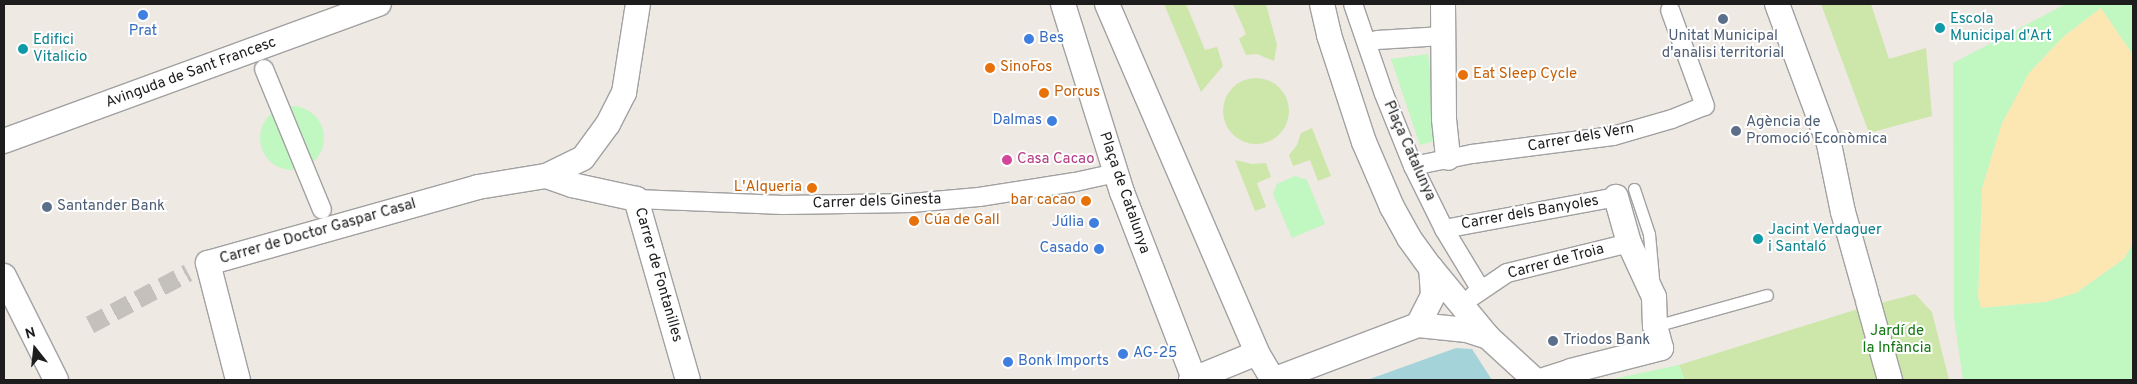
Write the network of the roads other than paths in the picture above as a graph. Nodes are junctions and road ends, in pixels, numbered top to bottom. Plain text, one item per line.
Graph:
1 (378, 4) edge
2 (638, 4) edge
3 (1063, 4) edge
4 (1107, 4) edge
5 (1322, 4) edge
6 (1353, 4) edge
7 (1443, 4) edge
8 (1777, 4) edge
9 (1670, 10) dead end
10 (1443, 36) junction
11 (1377, 40) dead end
12 (264, 69) dead end
13 (4, 141) edge
14 (1448, 158) junction
15 (1413, 166) junction
16 (1116, 173) junction
17 (546, 176) junction
18 (1625, 193) junction
19 (636, 199) junction
20 (322, 210) dead end
21 (1444, 229) junction
22 (1629, 243) junction
23 (1430, 268) junction
24 (4, 276) edge
25 (1481, 290) junction
26 (1767, 295) dead end
27 (1654, 297) junction
28 (1460, 304) junction
29 (1418, 325) junction
30 (1655, 326) junction
31 (1488, 337) junction
32 (1257, 353) junction
33 (56, 380) edge
34 (238, 380) edge
35 (688, 380) edge
36 (1193, 380) edge
37 (1273, 380) edge
38 (1534, 380) edge
39 (1544, 380) edge
40 (1890, 380) edge

1 - 13 street, Avinguda de Sant Francesc
2 - 17 street
3 - 16 street, Plaça de Catalunya
4 - 32 street
5 - 23 street
6 - 15 street, Plaça Catalunya
7 - 10 street
8 - 40 street
9 - 14 street, Carrer dels Vern
10 - 11 street
10 - 14 street
12 - 20 street
14 - 15 street, Carrer dels Vern
15 - 21 street, Plaça Catalunya
16 - 19 street, Carrer dels Ginesta
16 - 36 street, Plaça de Catalunya
17 - 19 street, Carrer de Fontanilles
17 - 34 street, Carrer de Doctor Gaspar Casal
18 - 21 street, Carrer dels Banyoles
18 - 22 street
18 - 27 lane
19 - 35 street, Carrer de Fontanilles
21 - 25 street, Plaça Catalunya
22 - 25 street, Carrer de Troia
22 - 27 street
23 - 28 street
23 - 29 street
24 - 33 street
25 - 28 street, Carrer de Troia
26 - 30 lane
27 - 30 street
28 - 31 street
29 - 31 street
29 - 37 street
30 - 39 street
31 - 38 street
32 - 36 street, Plaça de Catalunya
32 - 37 street

